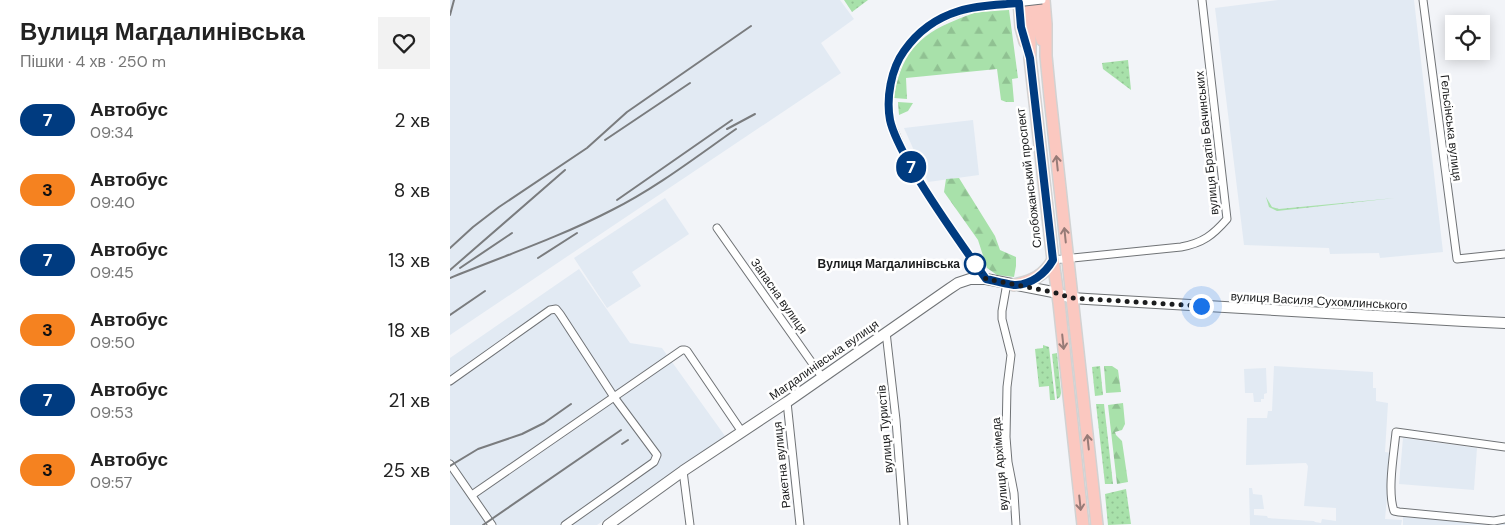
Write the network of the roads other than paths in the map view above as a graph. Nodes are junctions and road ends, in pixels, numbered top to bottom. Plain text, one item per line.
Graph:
1 (1019, 0) edge
2 (1027, 0) edge
3 (1035, 0) edge
4 (1043, 0) edge
5 (1202, 0) edge
6 (1423, 0) edge
7 (1046, 56) junction
8 (1030, 58) junction
9 (717, 228) dead end
10 (1505, 254) edge
11 (1068, 258) junction
12 (1053, 260) junction
13 (986, 279) junction
14 (1011, 284) junction
15 (1058, 294) junction
16 (1072, 298) junction
17 (1505, 323) edge
18 (886, 332) junction
19 (822, 377) junction
20 (450, 381) edge
21 (614, 397) junction
22 (786, 402) junction
23 (742, 432) junction
24 (1505, 447) edge
25 (450, 464) edge
26 (683, 472) junction
27 (472, 495) junction
28 (1505, 519) edge
29 (492, 525) edge
30 (565, 525) edge
31 (608, 525) edge
32 (690, 525) edge
33 (800, 525) edge
34 (904, 525) edge
35 (1016, 525) edge
36 (1083, 525) edge
37 (1097, 525) edge

1 - 8 main road, Слобожанський проспект
2 - 8 main road, Слобожанський проспект
3 - 7 main road
4 - 7 main road
4 - 13 street, bridge
5 - 11 street, вулиця Братів Бачинських
6 - 10 street, Гельсінська вулиця
11 -> 7 main road
8 - 12 main road, Слобожанський проспект
9 - 19 street, Запасна вулиця
11 - 12 street, вулиця Братів Бачинських
11 - 16 main road
12 - 14 main road
12 - 15 main road, Слобожанський проспект
13 - 14 street, Магдалинівська вулиця
13 - 18 street, Магдалинівська вулиця
14 - 15 street, Магдалинівська вулиця
14 - 35 street, вулиця Архімеда
15 - 16 street, Магдалинівська вулиця
15 -> 36 main road, Слобожанський проспект
16 - 17 street, вулиця Василя Сухомлинського
37 -> 16 main road
18 - 19 street, Магдалинівська вулиця
18 - 34 street, вулиця Туристів
19 - 22 street, Магдалинівська вулиця
20 - 21 street
21 - 23 street
21 - 27 street
21 - 30 street
22 - 23 street, Магдалинівська вулиця
22 - 33 street, Ракетна вулиця
23 - 26 street, Магдалинівська вулиця
24 - 28 street
25 - 27 street
26 - 31 street, Магдалинівська вулиця
26 - 32 street
27 - 29 street

